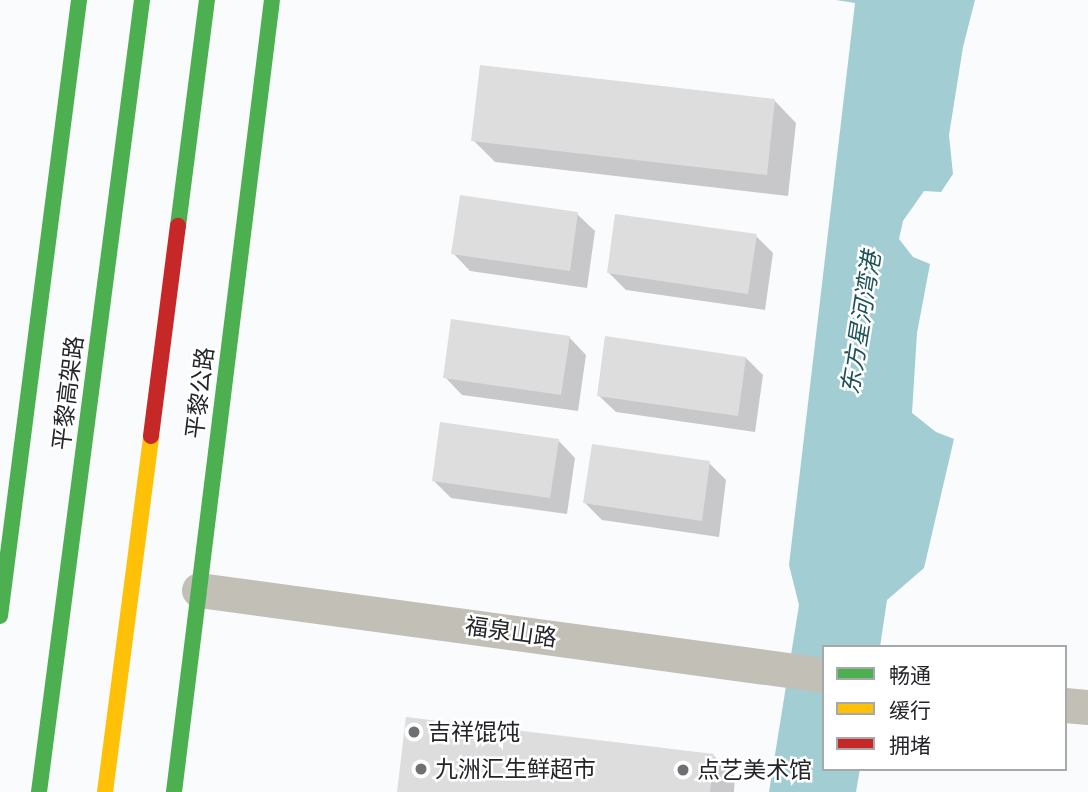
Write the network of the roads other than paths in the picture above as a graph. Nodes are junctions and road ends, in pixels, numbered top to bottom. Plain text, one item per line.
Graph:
1 (79, 0) edge
2 (142, 0) edge
3 (207, 0) edge
4 (272, 0) edge
5 (199, 590) junction
6 (0, 615) edge
7 (822, 675) edge
8 (1067, 705) edge
9 (1088, 708) edge
10 (39, 792) edge
11 (105, 792) edge
12 (174, 792) edge

1 - 6 main road
2 - 10 main road, 平黎高架路
3 - 11 main road
4 - 5 main road, 平黎公路
5 - 7 street, 福泉山路
5 - 12 main road, 平黎公路
8 - 9 street

